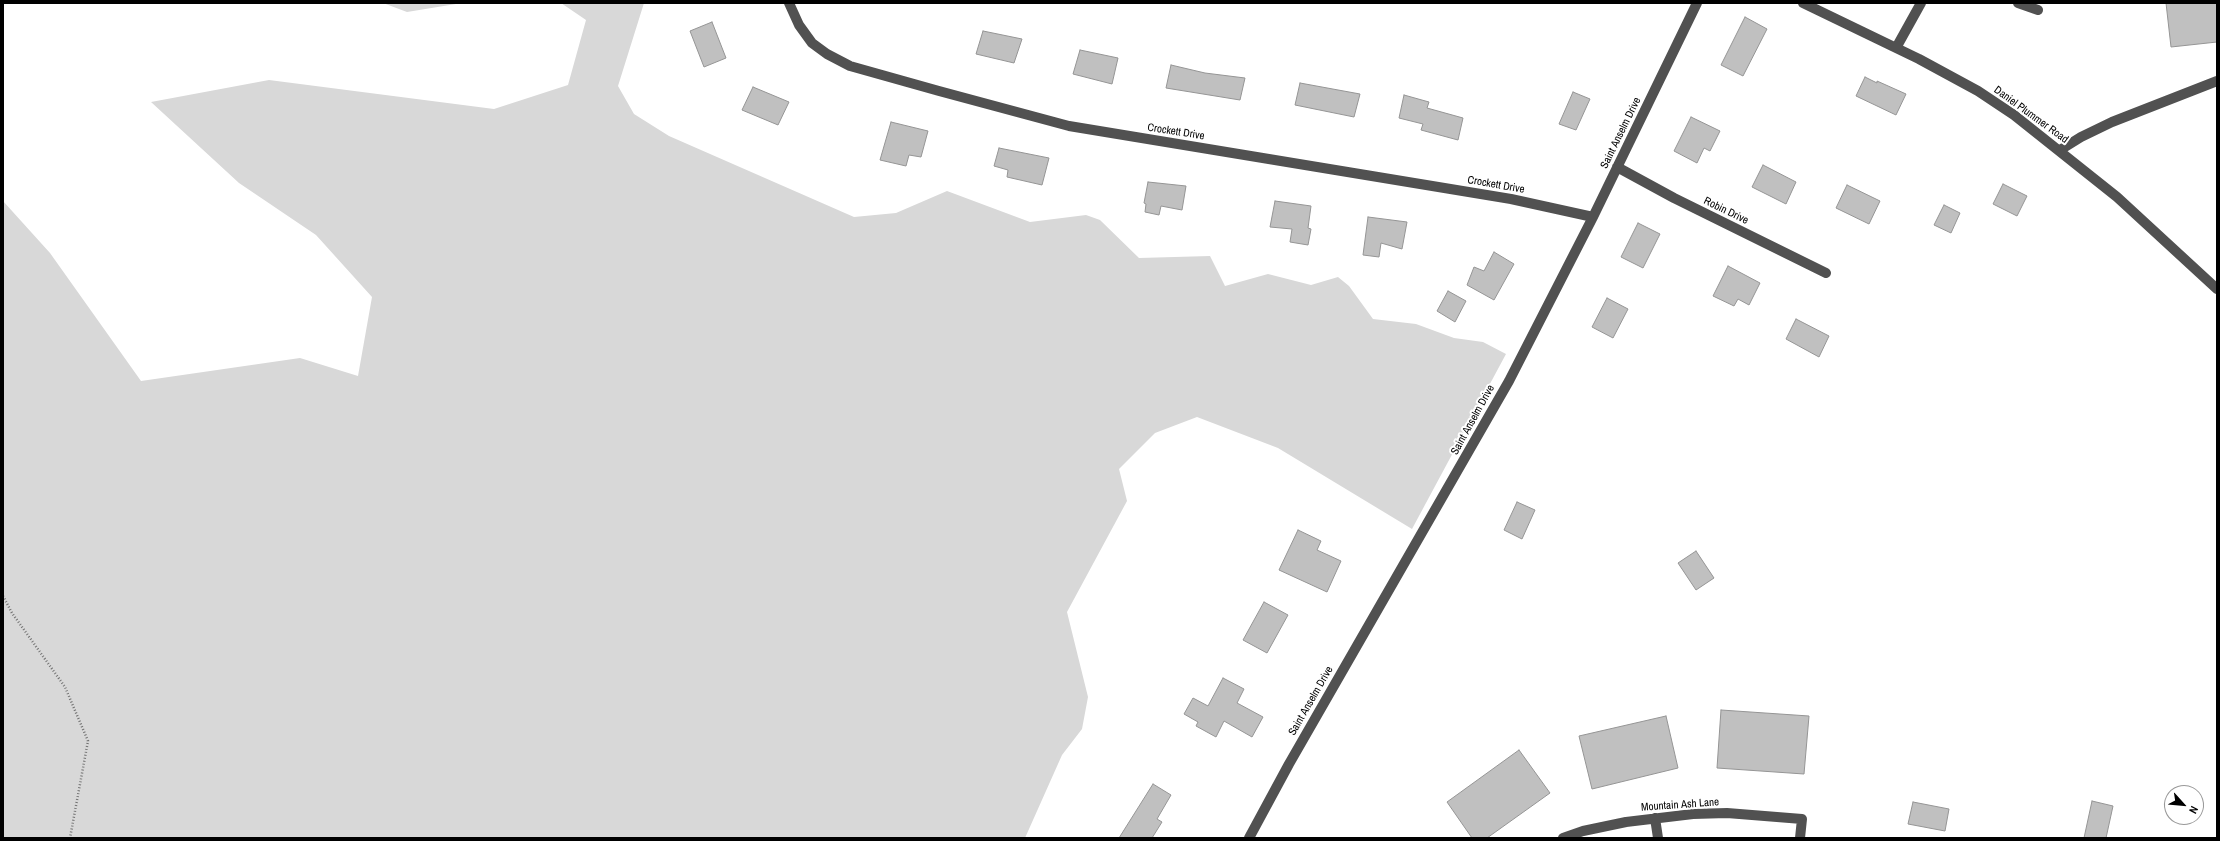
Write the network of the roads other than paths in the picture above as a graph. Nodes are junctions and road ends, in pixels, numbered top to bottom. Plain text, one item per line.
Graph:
1 (789, 3) edge
2 (1698, 3) edge
3 (1803, 3) edge
4 (1921, 3) edge
5 (2018, 3) edge
6 (2038, 10) dead end
7 (1896, 48) junction
8 (2217, 81) edge
9 (2060, 150) junction
10 (1617, 167) junction
11 (1593, 217) junction
12 (1826, 273) dead end
13 (2217, 289) edge
14 (1655, 818) junction
15 (1249, 838) edge
16 (1563, 838) edge
17 (1658, 838) edge
18 (1800, 838) edge

1 - 11 street, Crockett Drive
2 - 10 street, Saint Anselm Drive
3 - 7 street, Daniel Plummer Road
4 - 7 street
5 - 6 street
7 - 9 street, Daniel Plummer Road
8 - 9 street
9 - 13 street, Daniel Plummer Road
10 - 11 street, Saint Anselm Drive
10 - 12 street, Robin Drive
11 - 15 street, Saint Anselm Drive
14 - 16 street, Mountain Ash Lane
14 - 17 street
14 - 18 street, Mountain Ash Lane

